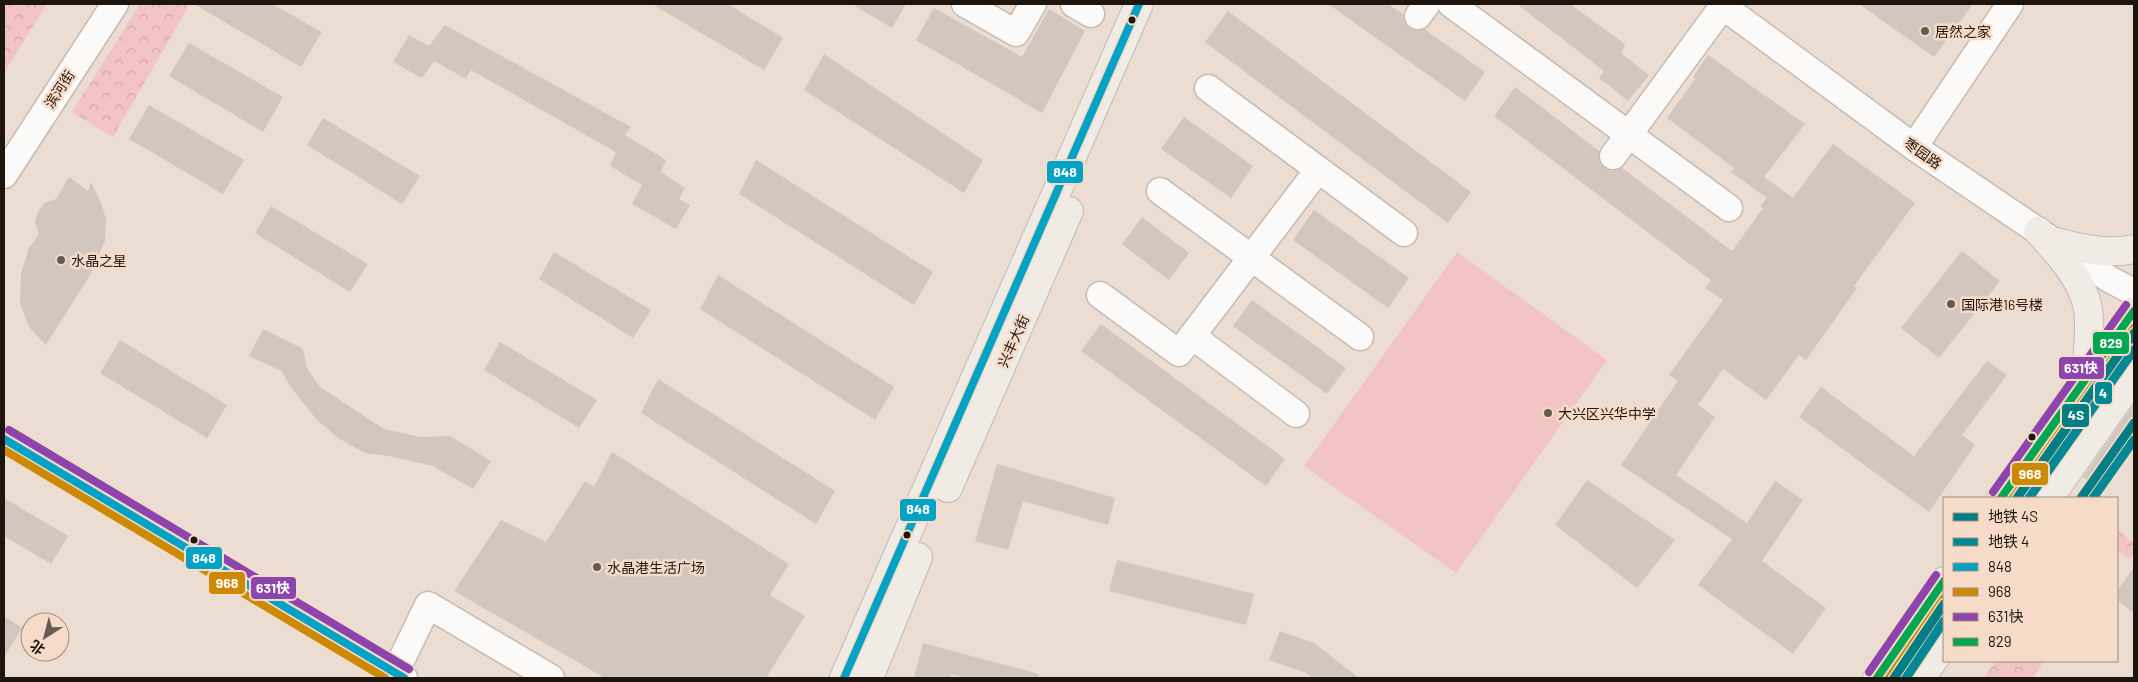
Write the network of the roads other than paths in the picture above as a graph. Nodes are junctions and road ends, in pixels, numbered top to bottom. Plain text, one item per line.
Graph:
1 (115, 4) edge
2 (965, 4) edge
3 (1033, 4) edge
4 (1139, 4) edge
5 (1157, 4) edge
6 (1451, 4) edge
7 (2010, 4) edge
8 (1722, 5) edge
9 (1208, 88) dead end
10 (1629, 135) junction
11 (1914, 147) junction
12 (1613, 156) dead end
13 (1318, 170) junction
14 (4, 175) edge
15 (1160, 191) dead end
16 (1729, 208) dead end
17 (1404, 233) dead end
18 (2045, 236) junction
19 (2134, 249) edge
20 (1251, 258) junction
21 (2134, 292) edge
22 (1100, 295) dead end
23 (2134, 311) edge
24 (1192, 336) junction
25 (1360, 337) dead end
26 (2087, 375) junction
27 (2134, 377) edge
28 (2125, 398) edge
29 (1296, 414) dead end
30 (4, 439) edge
31 (2002, 497) edge
32 (2050, 497) edge
33 (1943, 582) edge
34 (1943, 647) edge
35 (400, 676) edge
36 (551, 678) edge
37 (844, 678) edge
38 (869, 678) edge
39 (1877, 678) edge
40 (1921, 678) edge

1 - 14 street, 滨河街
2 - 3 street
4 - 37 main road, 兴丰大街
5 - 38 main road, 兴丰大街
6 - 10 street
7 - 11 street
8 - 10 street
8 - 11 street, 枣园路
9 - 13 street
10 - 12 street
10 - 16 street
11 - 18 street, 枣园路
13 - 17 street
13 - 20 street
15 - 20 street
18 - 19 main road
18 - 21 street, 枣园路
18 - 26 main road
20 - 24 street
20 - 25 street
22 - 24 street
23 - 26 main road
24 - 29 street
26 - 31 main road
27 - 28 main road
28 - 32 main road
30 - 35 street
33 - 39 main road
34 - 40 main road
35 - 36 street

